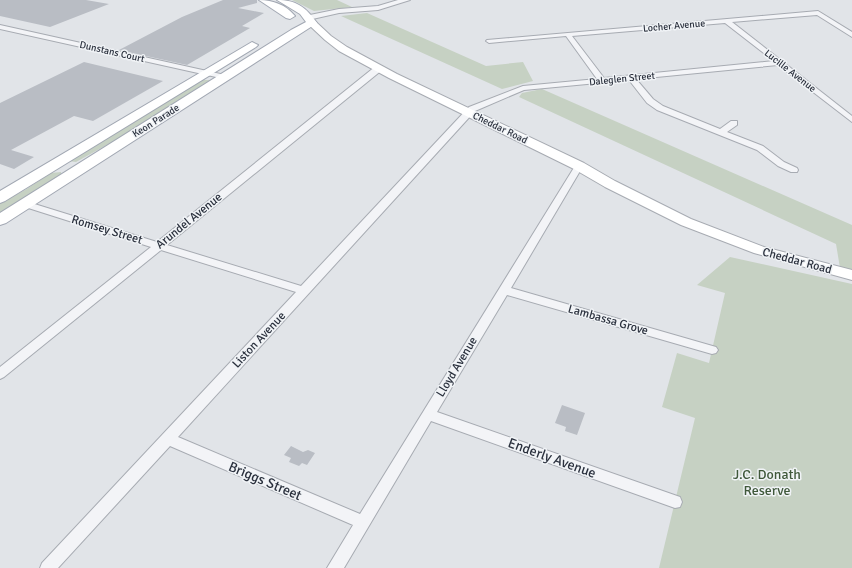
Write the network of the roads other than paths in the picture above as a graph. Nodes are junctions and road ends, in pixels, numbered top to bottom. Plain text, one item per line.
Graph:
1 (264, 0) edge
2 (282, 0) edge
3 (406, 0) edge
4 (728, 22) junction
5 (304, 23) junction
6 (0, 27) edge
7 (283, 27) dead end
8 (568, 35) junction
9 (852, 35) edge
10 (260, 41) dead end
11 (489, 41) dead end
12 (780, 63) junction
13 (379, 68) junction
14 (205, 73) junction
15 (224, 77) junction
16 (631, 78) junction
17 (603, 81) junction
18 (469, 112) junction
19 (852, 120) edge
20 (734, 123) dead end
21 (721, 132) junction
22 (58, 163) junction
23 (578, 166) junction
24 (80, 169) junction
25 (794, 170) dead end
26 (0, 198) edge
27 (25, 204) junction
28 (0, 220) edge
29 (159, 246) junction
30 (852, 275) edge
31 (504, 290) junction
32 (304, 291) junction
33 (712, 350) dead end
34 (0, 374) edge
35 (429, 415) junction
36 (168, 439) junction
37 (675, 502) dead end
38 (363, 522) junction
39 (48, 568) edge
40 (336, 568) edge

1 - 5 main road
2 - 5 main road
3 - 5 street
4 - 8 street, Locher Avenue
4 - 9 street, Locher Avenue
4 - 12 street, Lucille Avenue
5 - 7 main road
5 - 13 main road, Cheddar Road
5 - 15 main road, Keon Parade
6 - 14 street, Dunstans Court
8 - 11 street, Locher Avenue
8 - 17 street
10 - 14 main road, Keon Parade
12 - 16 street, Daleglen Street
12 - 19 street, Lucille Avenue
13 - 18 main road, Cheddar Road
13 - 29 street, Arundel Avenue
14 - 15 street, Dunstans Court
14 - 22 main road, Keon Parade
15 - 24 main road, Keon Parade
16 - 17 street, Daleglen Street
16 - 21 street
17 - 18 street, Daleglen Street
18 - 23 main road, Cheddar Road
18 - 32 street, Liston Avenue
20 - 21 street
21 - 25 street
22 - 24 main road
22 - 26 main road, Keon Parade
23 - 30 main road, Cheddar Road
23 - 31 street, Lloyd Avenue
24 - 27 main road, Keon Parade
27 - 28 main road, Keon Parade
27 - 29 street, Romsey Street
29 - 32 street, Romsey Street
29 - 34 street, Arundel Avenue
31 - 33 street, Lambassa Grove
31 - 35 street, Lloyd Avenue
32 - 36 street, Liston Avenue
35 - 37 street, Enderly Avenue
35 - 38 street, Lloyd Avenue
36 - 38 street, Briggs Street
36 - 39 street, Liston Avenue
38 - 40 street, Lloyd Avenue

